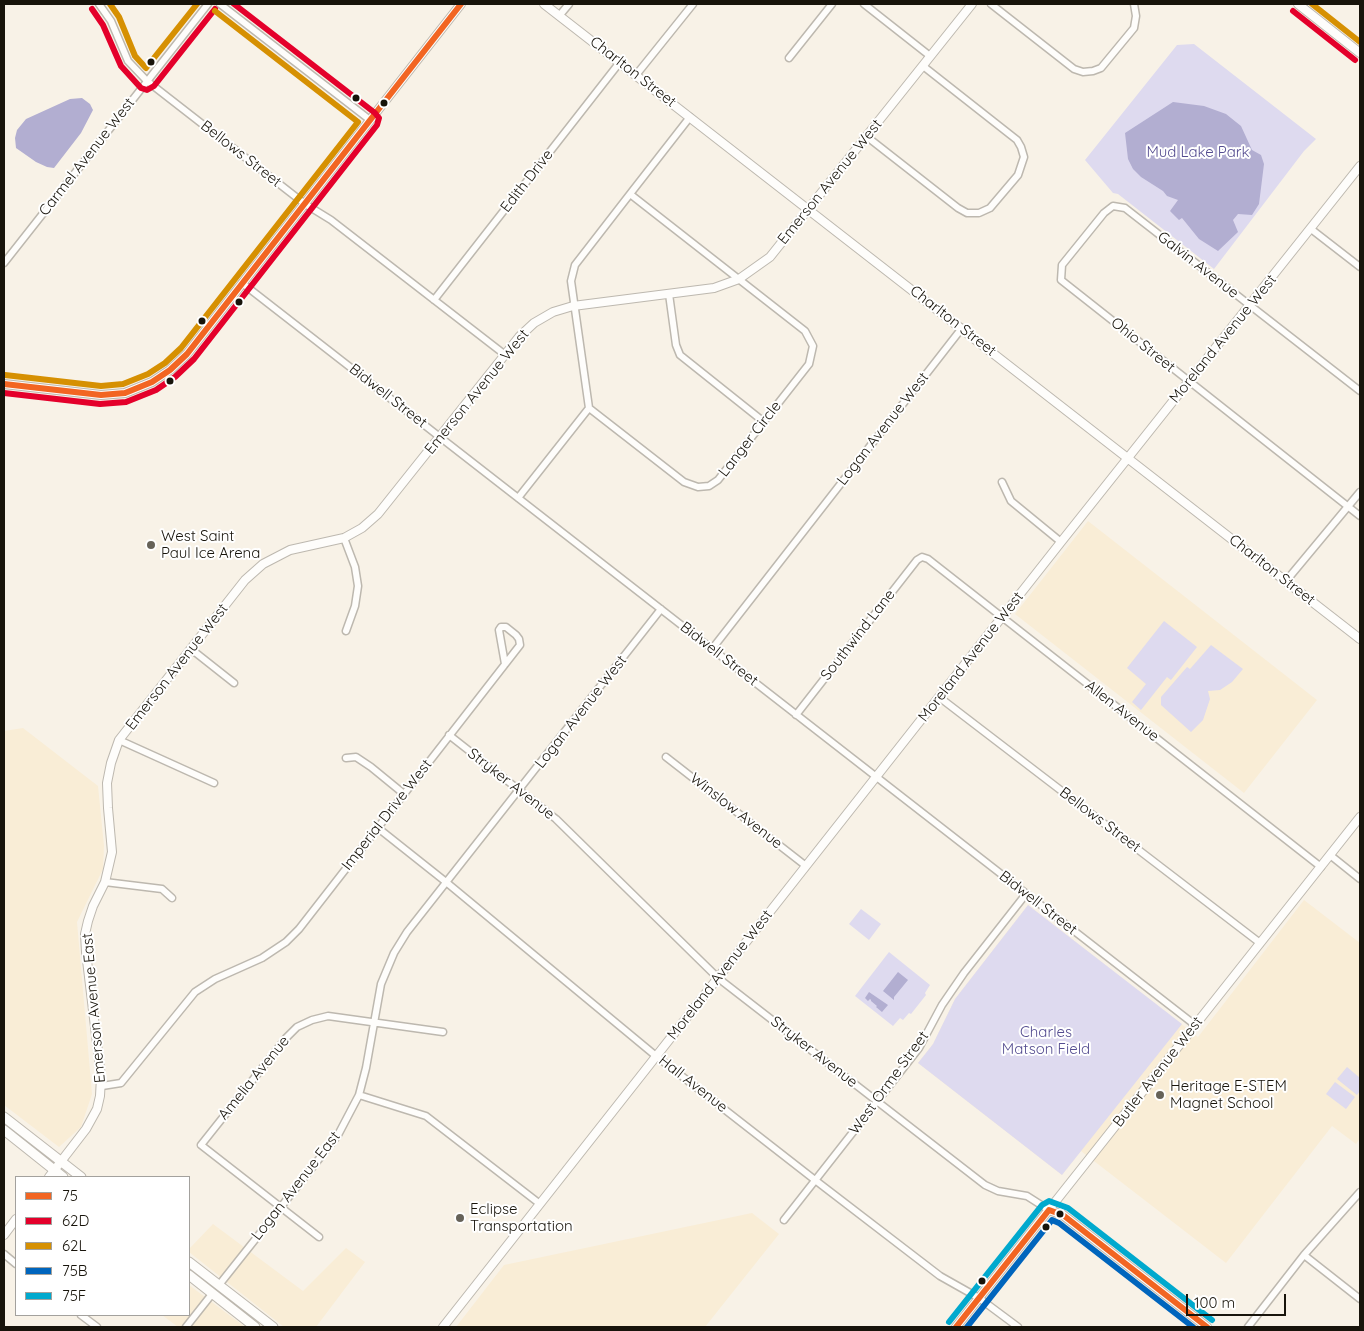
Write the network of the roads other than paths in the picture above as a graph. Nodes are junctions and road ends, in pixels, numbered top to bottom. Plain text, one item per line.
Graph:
1 (99, 4) edge
2 (208, 4) edge
3 (220, 4) edge
4 (462, 4) edge
5 (544, 4) edge
6 (569, 4) edge
7 (693, 4) edge
8 (832, 4) edge
9 (864, 4) edge
10 (972, 4) edge
11 (990, 4) edge
12 (1134, 4) edge
13 (1298, 4) edge
14 (559, 16) junction
15 (1360, 53) edge
16 (930, 56) junction
17 (789, 58) dead end
18 (620, 62) junction
19 (923, 66) junction
20 (636, 75) junction
21 (147, 81) junction
22 (690, 117) junction
23 (370, 120) junction
24 (866, 136) junction
25 (1360, 166) edge
26 (630, 194) junction
27 (305, 204) junction
28 (808, 208) junction
29 (1104, 213) joint
30 (1311, 228) junction
31 (4, 263) edge
32 (1360, 267) edge
33 (739, 279) junction
34 (242, 283) junction
35 (669, 294) junction
36 (434, 300) junction
37 (1250, 305) junction
38 (573, 306) junction
39 (962, 328) junction
40 (504, 354) junction
41 (1189, 382) junction
42 (4, 384) edge
43 (1360, 391) edge
44 (589, 408) junction
45 (764, 422) junction
46 (440, 437) junction
47 (1128, 458) junction
48 (1002, 482) dead end
49 (1360, 492) edge
50 (518, 498) junction
51 (1349, 507) junction
52 (1360, 516) edge
53 (344, 538) junction
54 (1061, 542) junction
55 (922, 557) joint
56 (1286, 581) junction
57 (661, 609) junction
58 (1002, 617) junction
59 (346, 631) dead end
60 (1360, 639) edge
61 (712, 648) junction
62 (191, 649) junction
63 (505, 664) junction
64 (234, 683) dead end
65 (939, 697) junction
66 (796, 715) junction
67 (449, 735) junction
68 (119, 740) junction
69 (666, 757) dead end
70 (346, 758) dead end
71 (876, 777) junction
72 (214, 783) dead end
73 (519, 790) junction
74 (404, 794) junction
75 (1360, 817) edge
76 (378, 828) junction
77 (1330, 855) junction
78 (806, 866) junction
79 (1321, 867) junction
80 (1360, 879) edge
81 (105, 882) junction
82 (446, 882) junction
83 (1026, 894) junction
84 (172, 898) dead end
85 (1260, 943) junction
86 (718, 978) junction
87 (373, 1021) junction
88 (1195, 1025) junction
89 (444, 1032) dead end
90 (656, 1056) junction
91 (102, 1086) junction
92 (359, 1094) junction
93 (878, 1101) junction
94 (4, 1117) edge
95 (4, 1130) edge
96 (61, 1162) junction
97 (51, 1174) edge
98 (80, 1176) edge
99 (815, 1180) junction
100 (1360, 1192) edge
101 (540, 1204) junction
102 (280, 1208) junction
103 (1049, 1210) junction
104 (15, 1220) edge
105 (784, 1220) dead end
106 (4, 1235) edge
107 (319, 1237) dead end
108 (4, 1254) edge
109 (1304, 1255) junction
110 (15, 1263) edge
111 (190, 1263) edge
112 (190, 1277) edge
113 (198, 1283) junction
114 (219, 1285) junction
115 (212, 1294) junction
116 (979, 1298) junction
117 (1360, 1299) edge
118 (238, 1301) junction
119 (82, 1316) edge
120 (97, 1327) edge
121 (186, 1327) edge
122 (255, 1327) edge
123 (273, 1327) edge
124 (443, 1327) edge
125 (956, 1327) edge
126 (1018, 1327) edge
127 (1207, 1327) edge
128 (1248, 1327) edge

1 - 21 street, Bellows Street
2 - 21 street, Carmel Avenue West
3 - 23 street
4 - 23 street
5 - 14 street, Charlton Street
6 - 14 street
7 - 20 street
8 - 17 street
9 - 16 street
10 - 16 street, Emerson Avenue West
11 - 12 street
13 - 15 street
14 - 18 street, Charlton Street
16 - 19 street, Emerson Avenue West
18 - 20 street, Charlton Street
18 - 36 street, Edith Drive
19 - 24 street, Emerson Avenue West
19 - 24 street
20 - 22 street, Charlton Street
21 - 27 street, Bellows Street
21 - 31 street, Carmel Avenue West
22 - 26 street
22 - 28 street, Charlton Street
23 - 27 street
24 - 28 street, Emerson Avenue West
25 - 30 street, Moreland Avenue West
26 - 33 street, Langer Circle
26 - 38 street
27 - 34 street
27 - 36 street, Bellows Street
28 - 33 street, Emerson Avenue West
28 - 39 street, Charlton Street
29 - 37 street, Galvin Avenue
29 - 41 street, Ohio Street
30 - 32 street
30 - 37 street, Moreland Avenue West
33 - 35 street, Emerson Avenue West
33 - 45 street, Langer Circle
34 - 42 street
34 - 46 street, Bidwell Street
35 - 38 street, Emerson Avenue West
35 - 45 street
36 - 40 street, Bellows Street
37 - 41 street, Moreland Avenue West
37 - 43 street, Galvin Avenue
38 - 40 street, Emerson Avenue West
38 - 44 street
39 - 47 street, Charlton Street
39 - 61 street, Logan Avenue West
40 - 46 street, Emerson Avenue West
41 - 47 street, Moreland Avenue West
41 - 51 street, Ohio Street
44 - 45 street, Langer Circle
44 - 50 street
46 - 50 street, Bidwell Street
46 - 53 street, Emerson Avenue West
47 - 54 street, Moreland Avenue West
47 - 56 street, Charlton Street
48 - 54 street
49 - 51 street
50 - 57 street, Bidwell Street
51 - 52 street, Ohio Street
51 - 56 street
53 - 59 street
53 - 62 street, Emerson Avenue West
54 - 58 street, Moreland Avenue West
55 - 58 street, Allen Avenue
55 - 66 street, Southwind Lane
56 - 60 street, Charlton Street
57 - 61 street, Bidwell Street
57 - 73 street, Logan Avenue West
58 - 65 street, Moreland Avenue West
58 - 79 street, Allen Avenue
61 - 66 street, Bidwell Street
62 - 64 street
62 - 68 street, Emerson Avenue West
63 - 63 street, Imperial Drive West
63 - 67 street, Imperial Drive West
65 - 71 street, Moreland Avenue West
65 - 85 street, Bellows Street
66 - 71 street, Bidwell Street
67 - 73 street, Stryker Avenue
67 - 74 street, Imperial Drive West
68 - 72 street
68 - 81 street, Emerson Avenue East
69 - 78 street, Winslow Avenue
70 - 74 street
71 - 78 street, Moreland Avenue West
71 - 83 street, Bidwell Street
73 - 82 street, Logan Avenue West
73 - 86 street, Stryker Avenue
74 - 76 street, Imperial Drive West
75 - 77 street, Butler Avenue West
76 - 82 street, Hall Avenue
76 - 91 street, Imperial Drive West
77 - 79 street, Butler Avenue West
77 - 80 street
78 - 86 street, Moreland Avenue West
79 - 85 street, Butler Avenue West
81 - 84 street
81 - 91 street, Emerson Avenue East
82 - 87 street, Logan Avenue West
82 - 90 street, Hall Avenue
83 - 88 street, Bidwell Street
83 - 93 street, West Orme Street
85 - 88 street, Butler Avenue West
86 - 90 street, Moreland Avenue West
86 - 93 street, Stryker Avenue
87 - 89 street, Amelia Avenue
87 - 92 street, Logan Avenue East
87 - 102 street, Amelia Avenue
88 - 103 street, Butler Avenue West
90 - 99 street, Hall Avenue
90 - 101 street, Moreland Avenue West
91 - 96 street, Emerson Avenue East
92 - 101 street
92 - 102 street, Logan Avenue East
93 - 99 street, West Orme Street
93 - 103 street, Stryker Avenue
94 - 96 main road
95 - 97 main road
96 - 97 street, Emerson Avenue East
96 - 98 main road
99 - 105 street, West Orme Street
99 - 116 street, Hall Avenue
100 - 109 street
101 - 124 street, Moreland Avenue West
102 - 107 street
102 - 114 street, Logan Avenue East
103 - 116 street, Butler Avenue West
103 - 127 street, Stryker Avenue
104 - 106 street
108 - 110 street
109 - 117 street
109 - 128 street
111 - 114 main road
112 - 113 main road
113 - 114 main road
113 - 115 main road
114 - 118 main road
115 - 118 main road
115 - 121 street
115 - 122 main road
116 - 125 street, Butler Avenue West
116 - 126 street, Hall Avenue
118 - 123 main road
119 - 120 street

